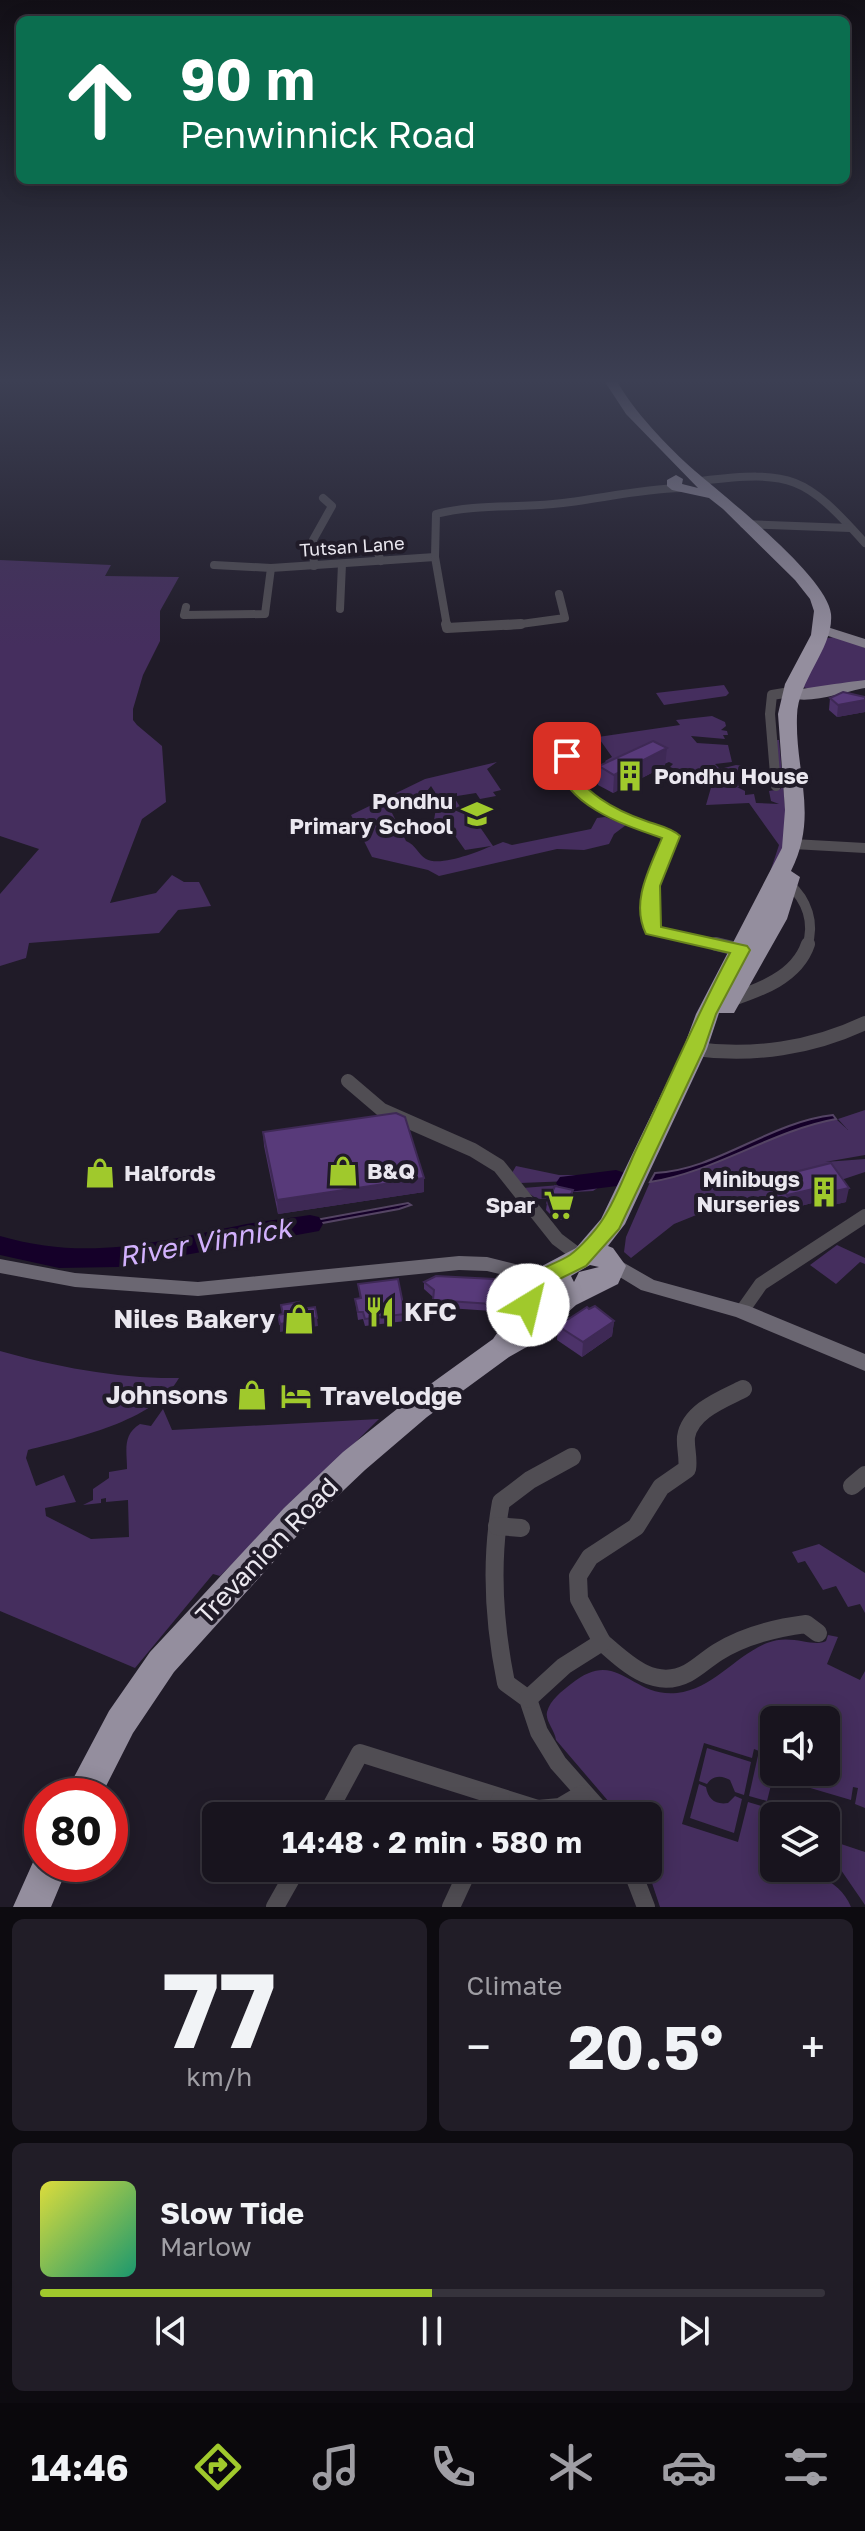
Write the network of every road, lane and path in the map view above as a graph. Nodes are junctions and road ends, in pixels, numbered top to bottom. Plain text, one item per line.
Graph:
1 (676, 468) edge
2 (687, 481) junction
3 (323, 498) dead end
4 (744, 524) junction
5 (850, 528) junction
6 (389, 541) dead end
7 (865, 543) edge
8 (435, 557) junction
9 (381, 561) junction
10 (342, 564) junction
11 (214, 565) dead end
12 (314, 566) junction
13 (271, 568) junction
14 (559, 594) dead end
15 (186, 607) dead end
16 (340, 609) dead end
17 (817, 637) junction
18 (865, 644) edge
19 (863, 687) edge
20 (790, 693) junction
21 (780, 737) junction
22 (590, 748) dead end
23 (776, 786) dead end
24 (792, 846) junction
25 (865, 848) edge
26 (789, 884) junction
27 (749, 952) junction
28 (730, 1000) junction
29 (865, 1023) edge
30 (695, 1047) junction
31 (348, 1081) dead end
32 (865, 1216) edge
33 (596, 1264) junction
34 (0, 1266) edge
35 (546, 1291) junction
36 (742, 1311) junction
37 (865, 1363) edge
38 (743, 1389) dead end
39 (572, 1457) dead end
40 (497, 1526) junction
41 (521, 1528) dead end
42 (810, 1623) dead end
43 (602, 1642) junction
44 (528, 1699) junction
45 (91, 1778) edge
46 (582, 1794) junction
47 (334, 1802) edge
48 (484, 1802) edge
49 (571, 1802) edge
50 (590, 1802) edge
51 (43, 1882) edge
52 (289, 1882) edge
53 (463, 1882) edge
54 (636, 1882) edge
55 (32, 1907) edge
56 (275, 1907) edge
57 (451, 1907) edge
58 (646, 1907) edge

1 - 2 highway
2 - 4 highway
2 - 5 street
2 - 8 street
3 - 12 street
4 - 5 street
4 - 17 highway
5 - 7 street
6 - 9 street
8 - 9 street, Tutsan Lane
8 - 14 street
9 - 10 street, Tutsan Lane
10 - 12 street, Tutsan Lane
10 - 16 street
11 - 13 street, Tutsan Lane
12 - 13 street, Tutsan Lane
13 - 15 street, Tutsan Lane
17 - 18 main road
17 - 20 highway
19 - 20 main road
20 - 21 highway
21 - 23 street
21 - 24 highway
22 - 27 street
24 - 25 street
24 - 26 highway
24 - 27 highway
26 - 27 highway
26 - 28 street
27 - 28 highway
27 - 30 highway
28 - 30 highway
29 - 30 street
30 - 33 highway
31 - 33 street
32 - 36 street
33 - 35 highway, Trevanion Road
33 - 36 main road
34 - 35 main road
35 - 45 highway, Trevanion Road
36 - 37 main road
38 - 43 street
39 - 40 street
40 - 41 street
40 - 44 street
42 - 43 street
43 - 44 street
44 - 46 street
46 - 49 street
46 - 50 street
47 - 48 street
51 - 55 highway
52 - 56 street
53 - 57 street
54 - 58 street

